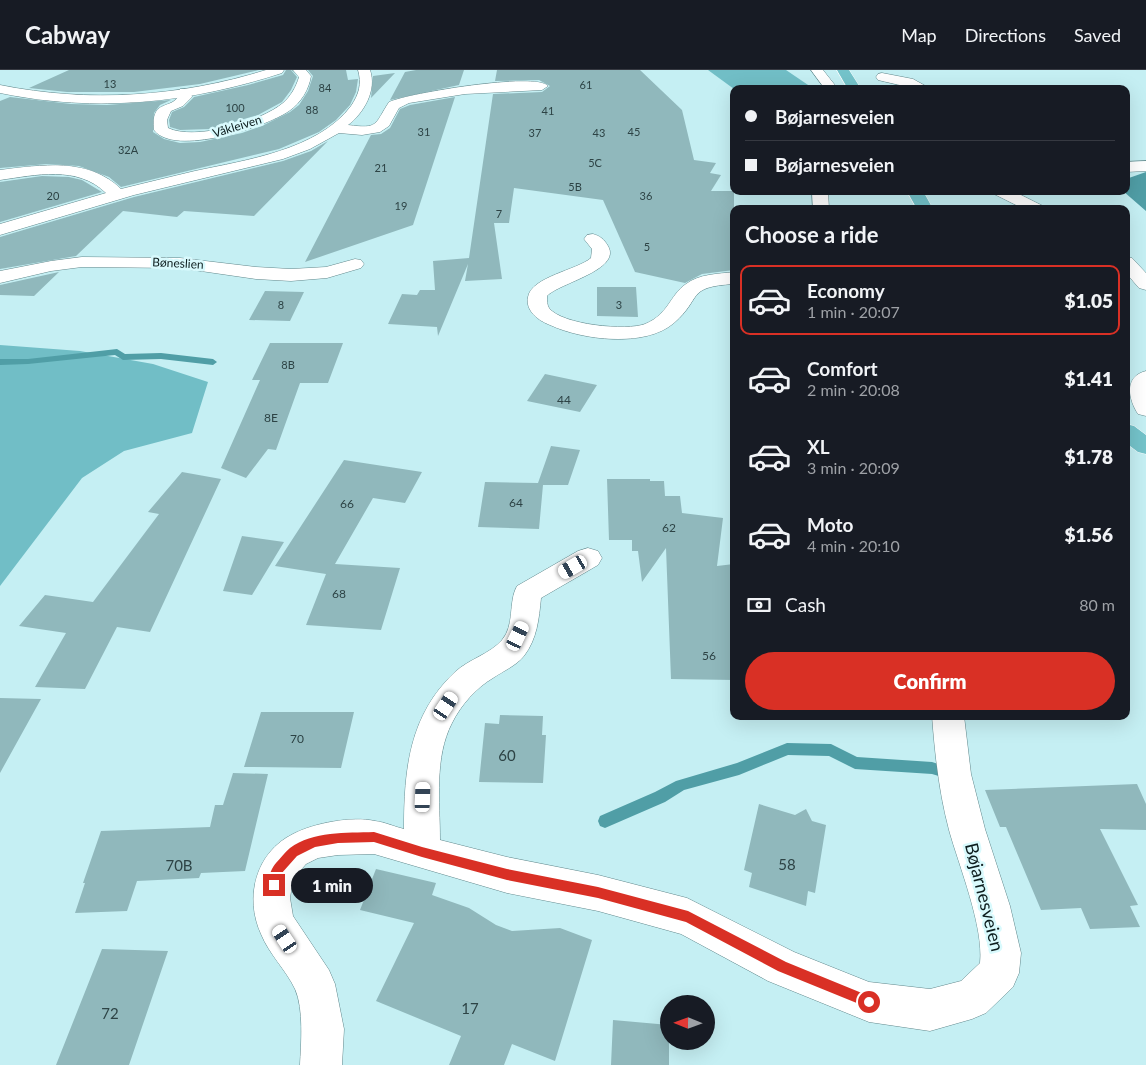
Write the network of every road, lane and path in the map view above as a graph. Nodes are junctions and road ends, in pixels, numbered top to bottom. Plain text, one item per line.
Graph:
1 (278, 70) edge
2 (299, 70) edge
3 (364, 70) edge
4 (817, 70) edge
5 (843, 70) edge
6 (879, 74) edge
7 (829, 85) edge
8 (852, 85) edge
9 (887, 85) edge
10 (916, 85) edge
11 (542, 86) dead end
12 (0, 89) edge
13 (185, 92) junction
14 (336, 128) junction
15 (1146, 166) edge
16 (1130, 167) edge
17 (0, 175) edge
18 (1008, 195) edge
19 (118, 196) junction
20 (1029, 205) edge
21 (0, 230) edge
22 (593, 239) dead end
23 (355, 264) dead end
24 (1130, 266) edge
25 (0, 277) edge
26 (730, 278) edge
27 (1146, 284) edge
28 (1146, 378) edge
29 (1146, 409) edge
30 (1130, 434) edge
31 (1146, 447) edge
32 (588, 558) dead end
33 (948, 720) edge
34 (422, 852) junction
35 (322, 1065) edge

1 - 13 street
2 - 13 street, Våkleiven
3 - 14 street
4 - 7 street
5 - 8 main road
6 - 9 street
6 - 10 street
11 - 14 street
12 - 13 street
14 - 19 street
15 - 16 street
17 - 19 street
18 - 20 street
19 - 21 street
22 - 26 street
23 - 25 street, Bøneslien
24 - 27 street
28 - 29 street
30 - 31 main road
32 - 34 street
33 - 34 street, Bøjarnesveien
34 - 35 street, Bøjarnesveien

